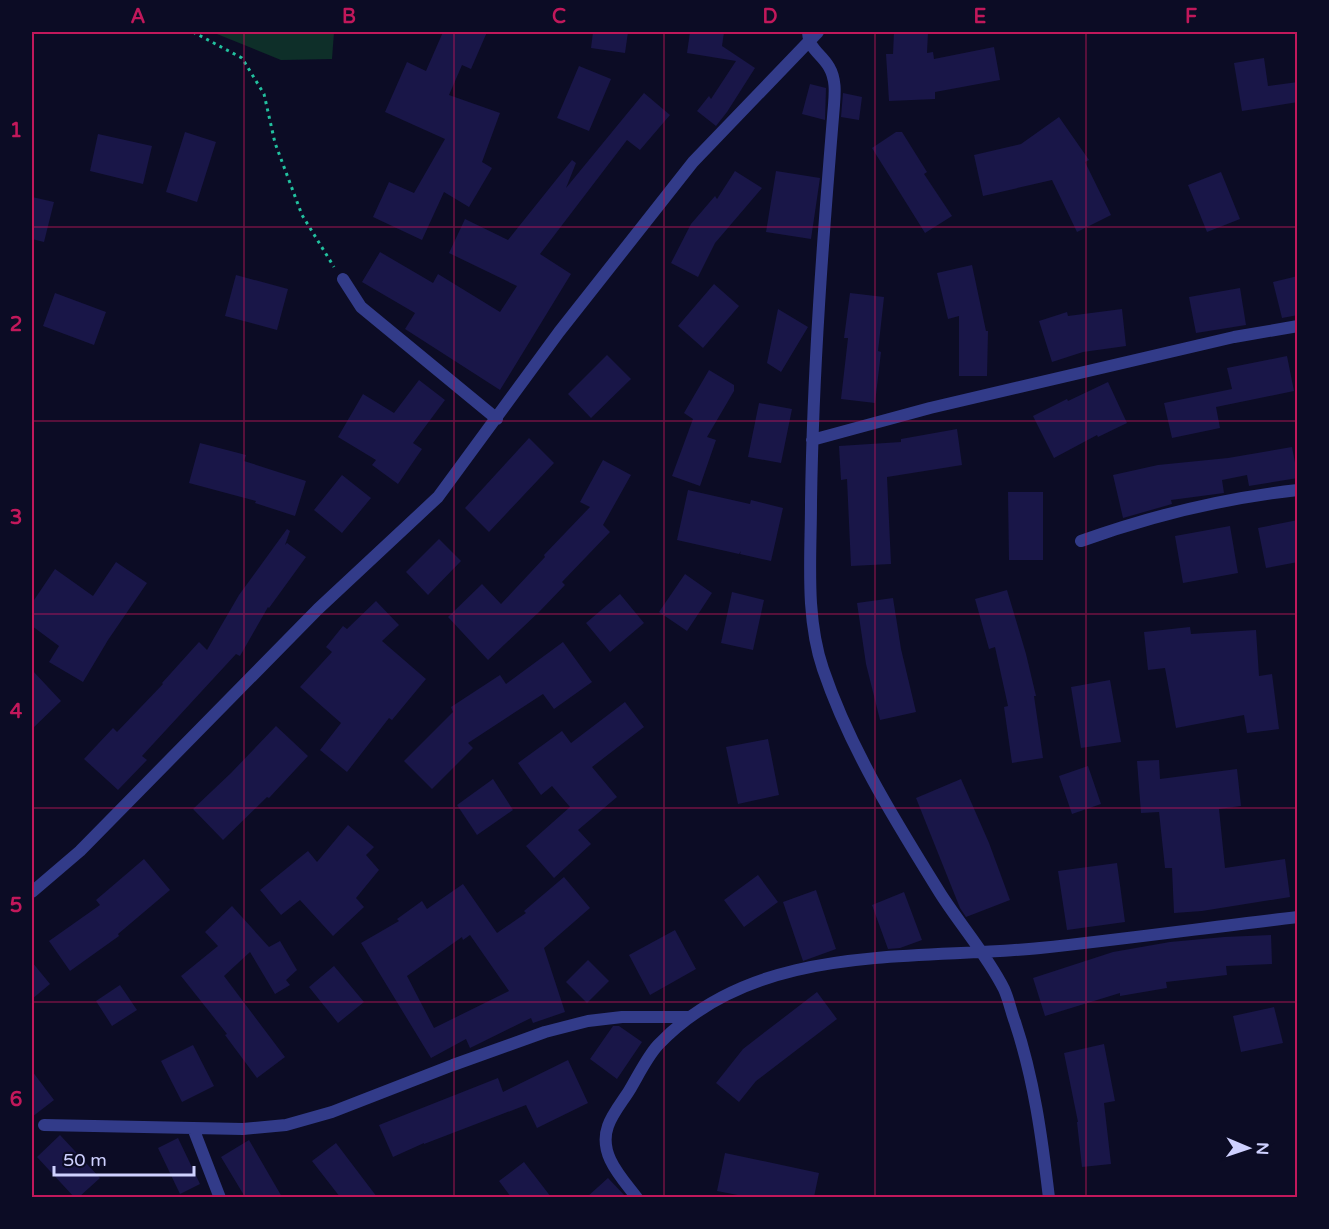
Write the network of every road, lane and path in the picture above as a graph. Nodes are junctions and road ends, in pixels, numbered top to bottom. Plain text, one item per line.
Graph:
1 (193, 32) edge
2 (818, 32) edge
3 (808, 37) edge
4 (343, 279) joint
5 (1298, 326) edge
6 (496, 419) junction
7 (812, 440) junction
8 (1298, 490) edge
9 (1081, 541) dead end
10 (32, 892) edge
11 (1298, 917) edge
12 (982, 952) junction
13 (690, 1017) junction
14 (44, 1125) dead end
15 (193, 1128) junction
16 (220, 1197) edge
17 (637, 1197) edge
18 (1050, 1197) edge

1 - 4 path
2 - 3 street
3 - 6 street
3 - 7 street
4 - 6 street
5 - 7 street
6 - 10 street
7 - 12 street
8 - 9 street
11 - 12 street
12 - 13 street
12 - 18 street
13 - 15 street
13 - 17 street
14 - 15 street
15 - 16 street

